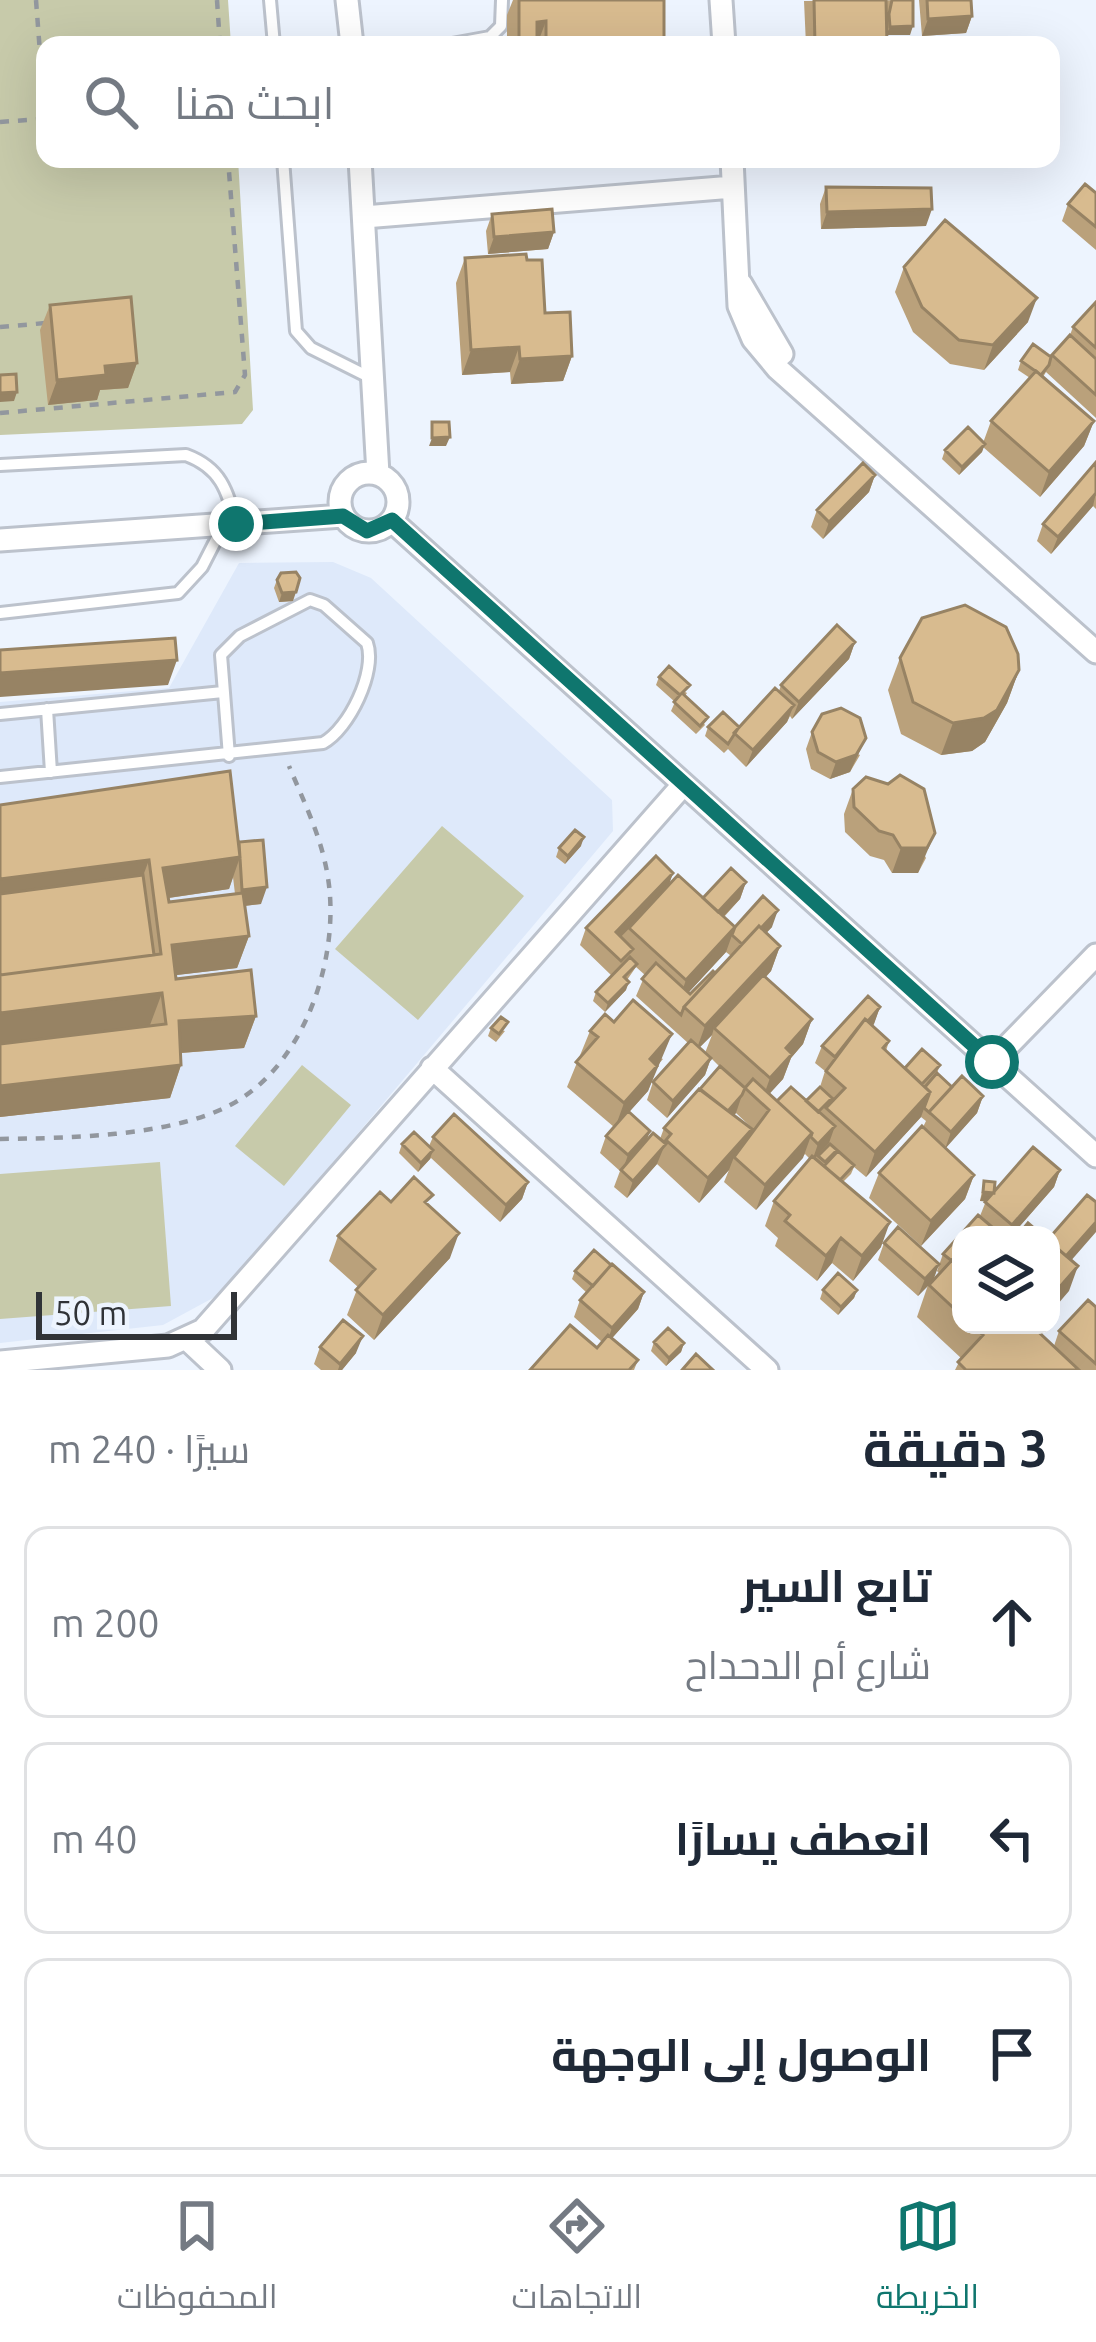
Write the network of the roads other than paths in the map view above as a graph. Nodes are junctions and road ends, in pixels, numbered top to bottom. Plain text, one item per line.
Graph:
1 (270, 0) edge
2 (347, 0) edge
3 (502, 0) edge
4 (721, 0) edge
5 (273, 36) edge
6 (351, 36) edge
7 (491, 36) edge
8 (723, 36) edge
9 (284, 168) edge
10 (361, 168) edge
11 (732, 168) edge
12 (733, 187) junction
13 (364, 217) junction
14 (374, 379) junction
15 (0, 465) edge
16 (378, 474) junction
17 (343, 516) junction
18 (392, 520) junction
19 (231, 524) junction
20 (0, 540) edge
21 (0, 613) edge
22 (1096, 652) edge
23 (223, 692) junction
24 (47, 710) junction
25 (0, 714) edge
26 (229, 756) junction
27 (51, 772) junction
28 (0, 777) edge
29 (683, 784) junction
30 (1096, 955) edge
31 (992, 1062) junction
32 (432, 1068) junction
33 (1096, 1156) edge
34 (188, 1340) junction
35 (0, 1362) edge
36 (220, 1370) edge
37 (767, 1370) edge

1 - 5 lane
2 - 6 street
3 - 7 lane
4 - 8 street
9 - 14 lane
10 - 13 street
11 - 12 street
12 - 13 street
12 - 22 street
13 - 14 street
14 - 16 street
15 - 19 lane
16 - 17 street
16 - 18 street
17 - 18 street
17 - 19 street
18 - 29 street
19 - 20 street
19 - 21 lane
23 - 24 lane
23 - 26 lane
23 - 26 lane
24 - 25 lane
24 - 27 lane
26 - 27 lane
27 - 28 lane
29 - 31 street
29 - 32 street
30 - 31 street
31 - 33 street
32 - 34 street
32 - 37 street
34 - 35 street
34 - 36 street

